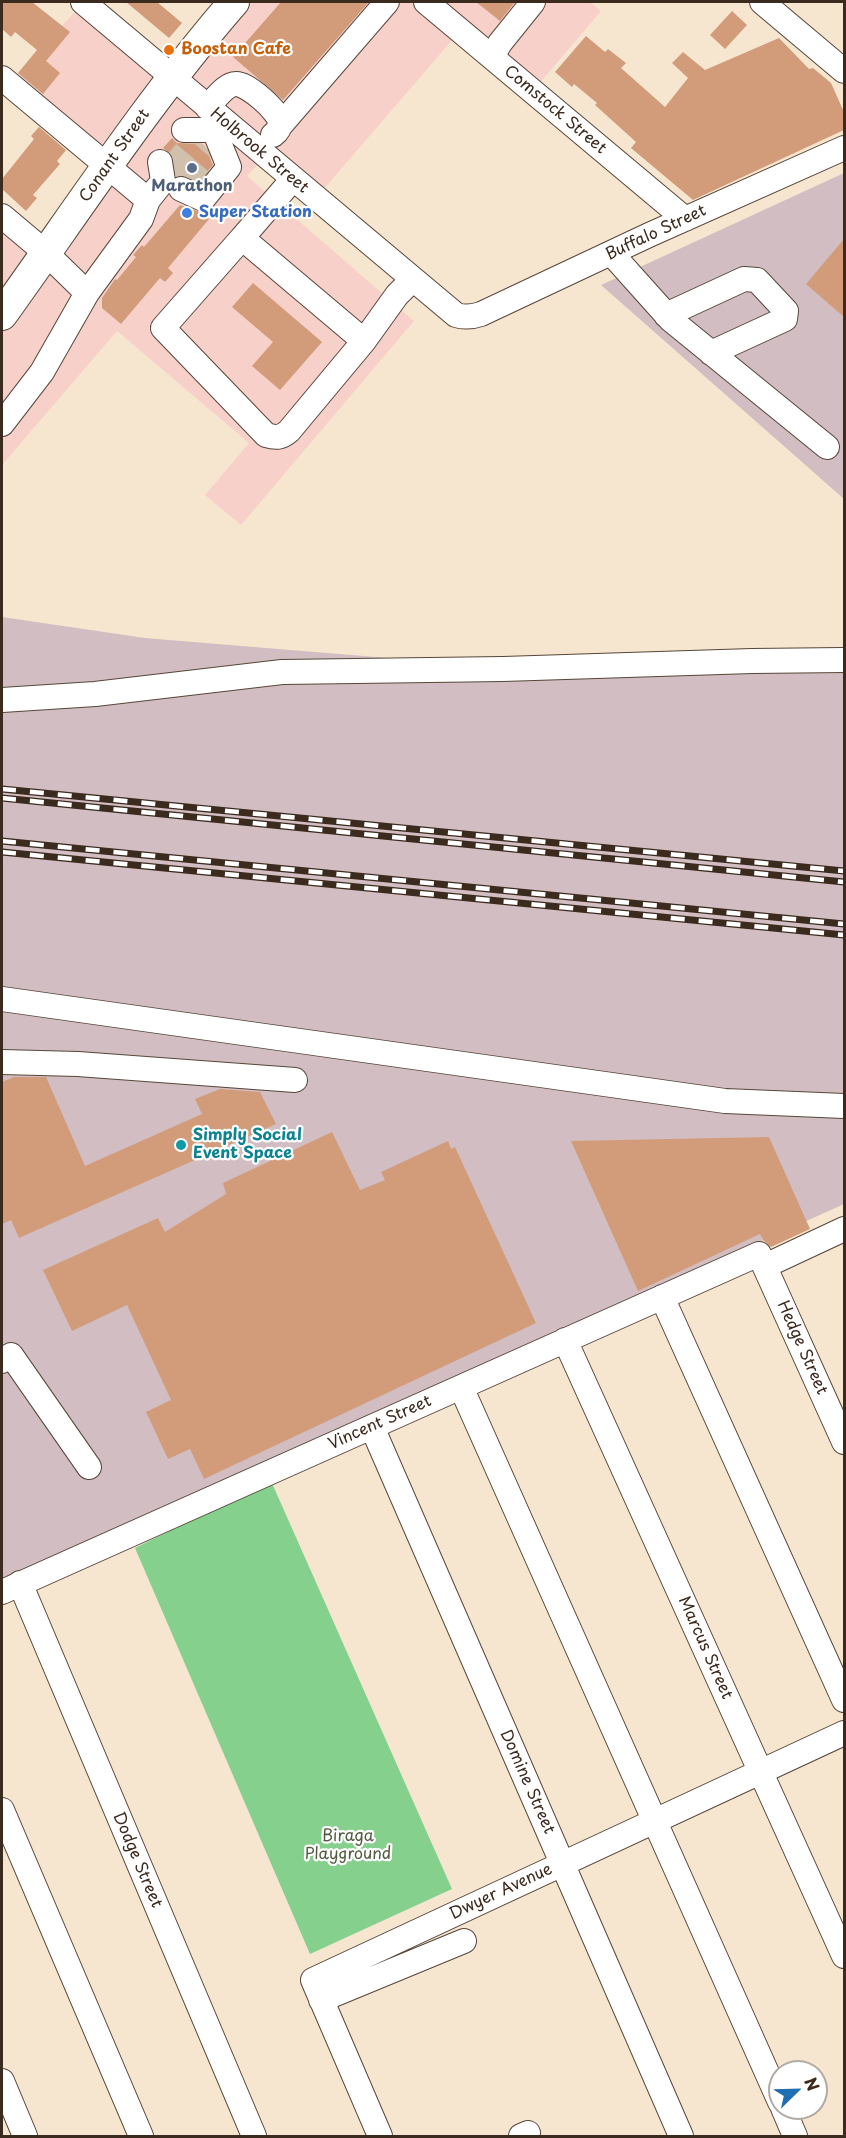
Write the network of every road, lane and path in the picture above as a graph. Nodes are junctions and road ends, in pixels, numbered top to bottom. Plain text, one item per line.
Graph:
1 (234, 2) edge
2 (387, 2) edge
3 (426, 2) edge
4 (533, 2) edge
5 (762, 2) edge
6 (89, 3) edge
7 (492, 57) junction
8 (842, 65) edge
9 (172, 77) junction
10 (2, 78) edge
11 (279, 128) junction
12 (208, 131) junction
13 (844, 148) edge
14 (260, 151) junction
15 (106, 167) junction
16 (293, 179) junction
17 (148, 201) junction
18 (2, 216) edge
19 (684, 219) junction
20 (242, 238) junction
21 (46, 253) junction
22 (611, 253) junction
23 (413, 279) junction
24 (87, 293) junction
25 (2, 315) edge
26 (666, 315) junction
27 (467, 317) joint
28 (364, 341) junction
29 (711, 353) junction
30 (2, 424) edge
31 (827, 447) dead end
32 (844, 660) edge
33 (2, 700) edge
34 (2, 999) edge
35 (2, 1062) edge
36 (295, 1080) dead end
37 (844, 1106) edge
38 (844, 1229) edge
39 (762, 1260) junction
40 (662, 1297) junction
41 (565, 1340) junction
42 (2, 1361) edge
43 (461, 1387) junction
44 (372, 1427) junction
45 (844, 1442) edge
46 (89, 1467) dead end
47 (11, 1588) edge
48 (844, 1700) edge
49 (844, 1733) edge
50 (761, 1771) junction
51 (2, 1810) edge
52 (654, 1820) junction
53 (562, 1863) junction
54 (464, 1941) dead end
55 (844, 1956) edge
56 (321, 2000) junction
57 (768, 2075) edge
58 (2, 2081) edge
59 (788, 2120) edge
60 (25, 2136) edge
61 (141, 2136) edge
62 (254, 2136) edge
63 (380, 2136) edge
64 (681, 2136) edge
65 (795, 2136) edge

1 - 9 main road, Conant Street
2 - 11 street
3 - 7 street, Comstock Street
4 - 7 street
5 - 8 street
6 - 9 street, Holbrook Street
7 - 19 street, Comstock Street
9 - 12 street, Holbrook Street
9 - 15 main road, Conant Street
10 - 15 street
11 - 12 street
11 - 14 street
12 - 14 street, Holbrook Street
12 - 17 street
13 - 19 street, Buffalo Street
14 - 16 street, Holbrook Street
15 - 17 street
15 - 21 main road, Conant Street
16 - 20 street
16 - 23 street, Holbrook Street
17 - 24 street
18 - 21 street
19 - 22 street, Buffalo Street
20 - 28 street
20 - 28 street
21 - 24 street
21 - 25 main road, Conant Street
22 - 26 street
22 - 27 street, Buffalo Street
23 - 27 street, Holbrook Street
23 - 28 street
24 - 30 street
26 - 29 street
26 - 29 street
29 - 31 street
32 - 33 street
34 - 37 street
35 - 36 street
38 - 39 street, Vincent Street
39 - 40 street, Vincent Street
39 - 45 street, Hedge Street
40 - 41 street, Vincent Street
40 - 48 street
41 - 43 street, Vincent Street
41 - 50 street, Marcus Street
42 - 46 street
43 - 44 street, Vincent Street
43 - 52 street
44 - 47 street, Vincent Street
44 - 53 street, Domine Street
47 - 62 street, Dodge Street
49 - 50 street, Dwyer Avenue
50 - 52 street, Dwyer Avenue
50 - 55 street, Marcus Street
51 - 61 street
52 - 53 street, Dwyer Avenue
52 - 57 street
53 - 56 street, Dwyer Avenue
53 - 64 street, Domine Street
54 - 56 street
56 - 63 street, Dwyer Avenue
58 - 60 street
59 - 65 street

